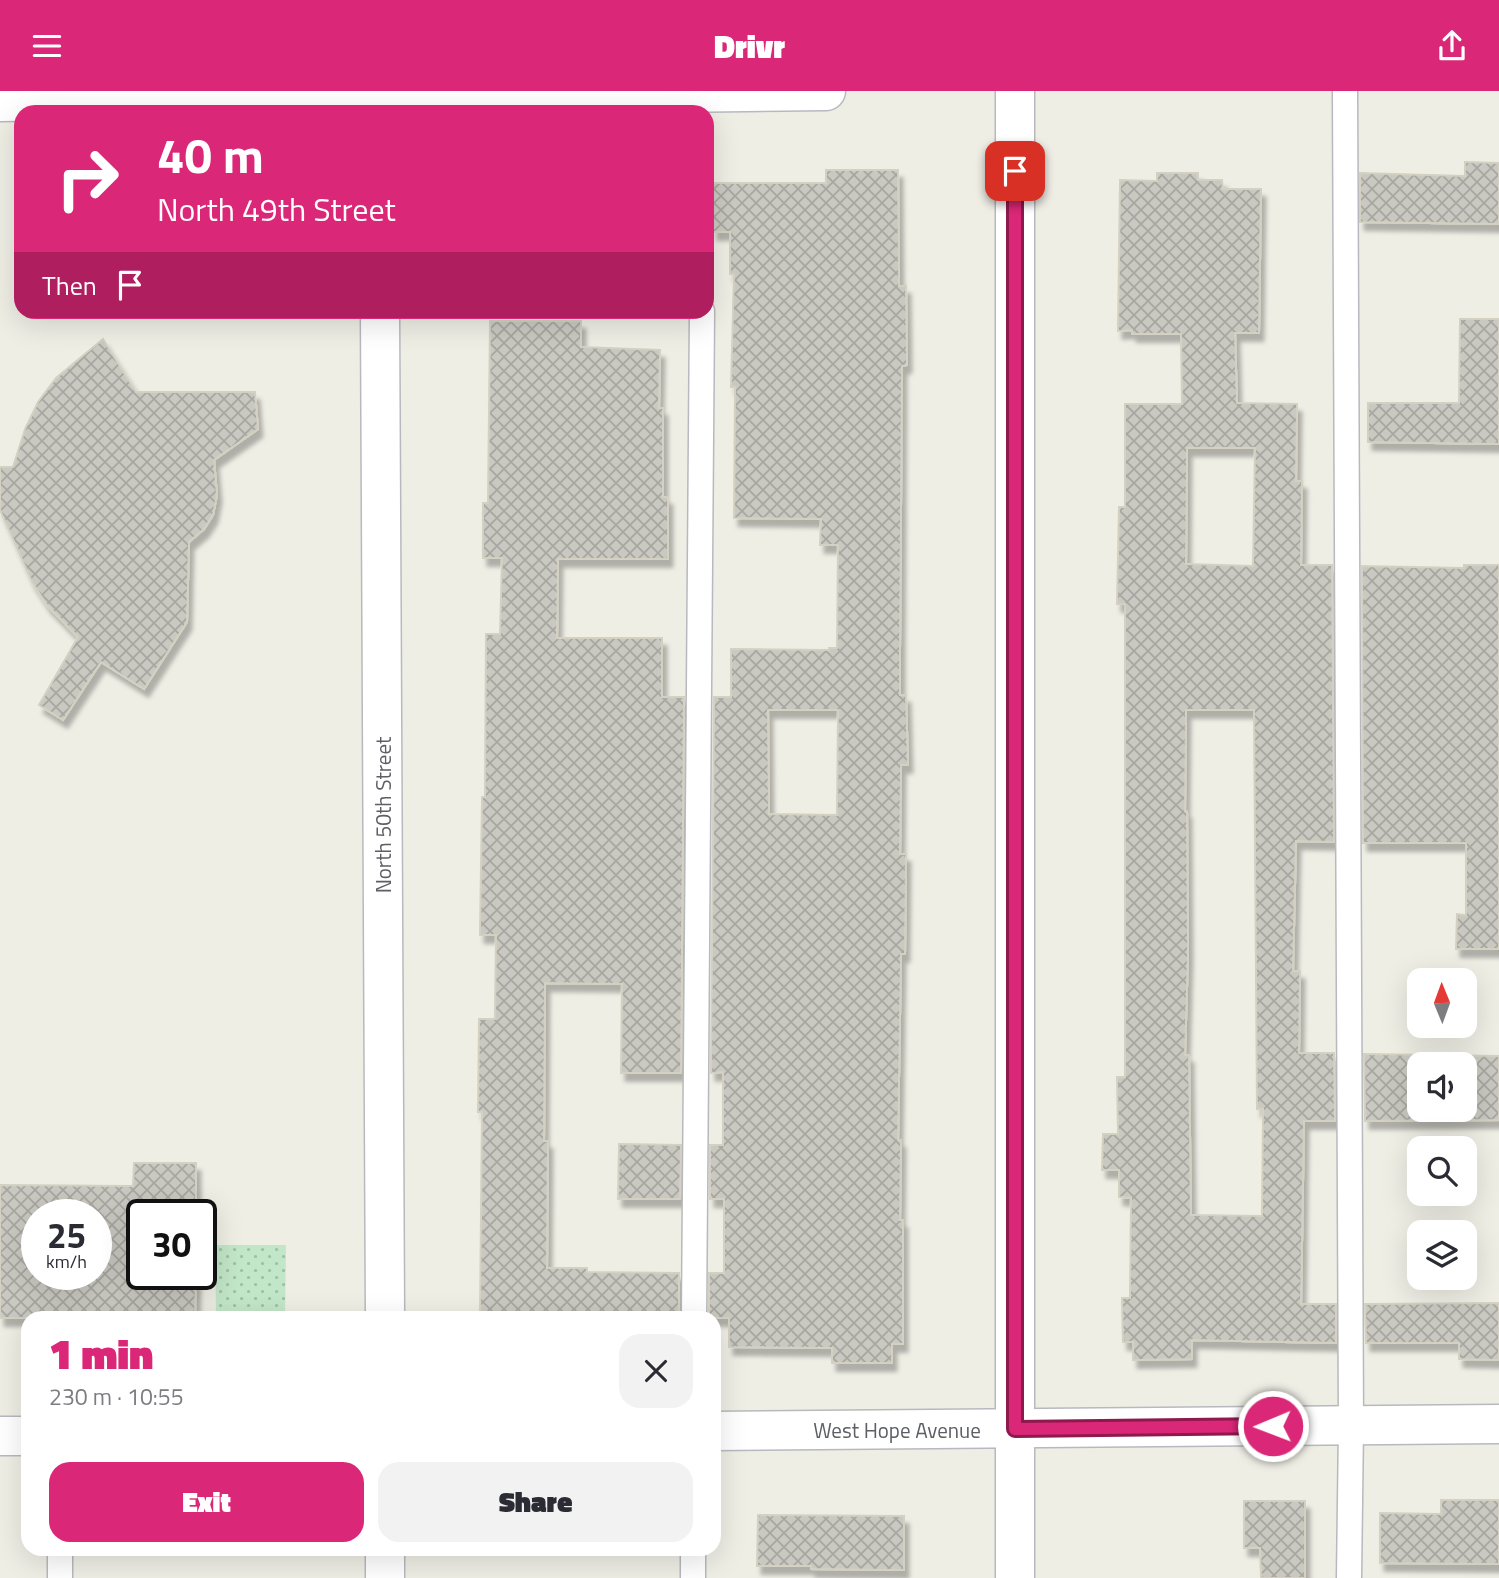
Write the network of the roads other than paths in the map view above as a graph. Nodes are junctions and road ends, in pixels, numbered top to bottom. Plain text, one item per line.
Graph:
1 (826, 91) edge
2 (1015, 91) edge
3 (1345, 91) edge
4 (49, 96) edge
5 (379, 99) edge
6 (704, 99) edge
7 (0, 102) edge
8 (380, 319) edge
9 (702, 319) edge
10 (386, 1311) edge
11 (694, 1311) edge
12 (1499, 1424) edge
13 (1351, 1426) junction
14 (1015, 1429) junction
15 (721, 1431) edge
16 (0, 1436) edge
17 (21, 1436) edge
18 (60, 1556) edge
19 (385, 1556) edge
20 (693, 1556) edge
21 (60, 1578) edge
22 (385, 1578) edge
23 (693, 1578) edge
24 (1015, 1578) edge
25 (1349, 1578) edge

1 - 6 street
2 - 14 street
3 - 13 lane
4 - 5 street
4 - 7 street
5 - 6 street
8 - 10 street, North 50th Street
9 - 11 lane
12 - 13 street, West Hope Avenue
13 - 14 street, West Hope Avenue
13 - 25 lane
14 - 15 street, West Hope Avenue
14 - 24 street
16 - 17 street
18 - 21 lane
19 - 22 street
20 - 23 lane

